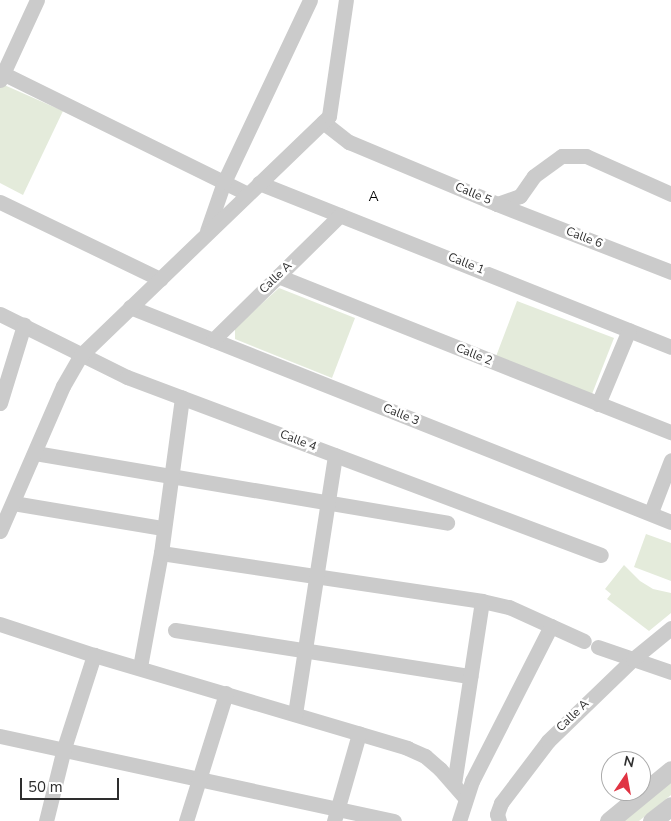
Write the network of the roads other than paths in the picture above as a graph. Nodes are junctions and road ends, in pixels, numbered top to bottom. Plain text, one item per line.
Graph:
1 (37, 0) edge
2 (310, 0) edge
3 (346, 0) edge
4 (1, 75) edge
5 (323, 122) junction
6 (224, 182) junction
7 (259, 183) junction
8 (248, 194) junction
9 (671, 194) edge
10 (0, 202) edge
11 (497, 204) junction
12 (340, 215) junction
13 (206, 234) junction
14 (671, 272) edge
15 (278, 276) junction
16 (160, 279) junction
17 (130, 307) junction
18 (0, 314) edge
19 (24, 325) junction
20 (629, 330) junction
21 (212, 340) junction
22 (671, 347) edge
23 (81, 355) junction
24 (182, 397) junction
25 (0, 403) edge
26 (598, 404) junction
27 (671, 432) edge
28 (35, 453) junction
29 (335, 455) junction
30 (671, 460) edge
31 (170, 476) junction
32 (328, 501) junction
33 (13, 503) junction
34 (653, 507) dead end
35 (671, 522) edge
36 (447, 523) dead end
37 (163, 528) junction
38 (0, 531) edge
39 (161, 553) junction
40 (601, 555) dead end
41 (316, 576) junction
42 (482, 601) junction
43 (0, 624) edge
44 (551, 626) junction
45 (671, 628) edge
46 (175, 630) dead end
47 (584, 641) dead end
48 (598, 647) dead end
49 (305, 651) junction
50 (94, 655) junction
51 (633, 659) junction
52 (140, 667) junction
53 (671, 672) edge
54 (470, 676) junction
55 (226, 693) junction
56 (295, 714) junction
57 (359, 734) junction
58 (0, 736) edge
59 (63, 750) junction
60 (671, 770) edge
61 (197, 779) junction
62 (454, 784) junction
63 (465, 798) junction
64 (671, 806) edge
65 (336, 815) edge
66 (46, 821) edge
67 (186, 821) edge
68 (394, 821) edge
69 (458, 821) edge
70 (499, 821) edge
71 (609, 821) edge
72 (652, 821) edge

1 - 4 street
2 - 6 street
3 - 5 street
4 - 6 street
5 - 7 street
5 - 11 street, Calle 5
6 - 8 street
6 - 13 street
7 - 8 street
7 - 12 street, Calle 1
8 - 13 street
9 - 11 street, Calle 5
10 - 16 street
11 - 14 street, Calle 6
12 - 15 street, Calle A
12 - 20 street, Calle 1
13 - 16 street
15 - 21 street, Calle A
15 - 26 street, Calle 2
16 - 17 street
17 - 21 street, Calle 3
17 - 23 street
18 - 19 street, Calle 4
19 - 23 street, Calle 4
19 - 25 street
20 - 22 street, Calle 1
20 - 26 street
21 - 35 street, Calle 3
23 - 24 street, Calle 4
23 - 28 street
24 - 29 street, Calle 4
24 - 31 street
26 - 27 street, Calle 2
28 - 31 street
28 - 33 street
29 - 32 street
29 - 40 street, Calle 4
30 - 34 street
31 - 32 street
31 - 37 street
32 - 36 street
32 - 41 street
33 - 37 street
33 - 38 street
37 - 39 street
39 - 41 street
39 - 52 street
41 - 42 street
41 - 49 street
42 - 44 street
42 - 54 street
43 - 50 street
44 - 47 street
44 - 63 street
45 - 51 street, Calle A
46 - 49 street
48 - 51 street
49 - 54 street
49 - 56 street
50 - 52 street
50 - 59 street
51 - 53 street
51 - 70 street, Calle A
52 - 55 street
54 - 62 street
55 - 56 street
55 - 61 street
56 - 57 street
57 - 62 street
57 - 65 street
58 - 59 street
59 - 61 street
59 - 66 street
60 - 71 street
61 - 65 street
61 - 67 street
62 - 63 street
63 - 69 street
64 - 72 street
65 - 68 street

